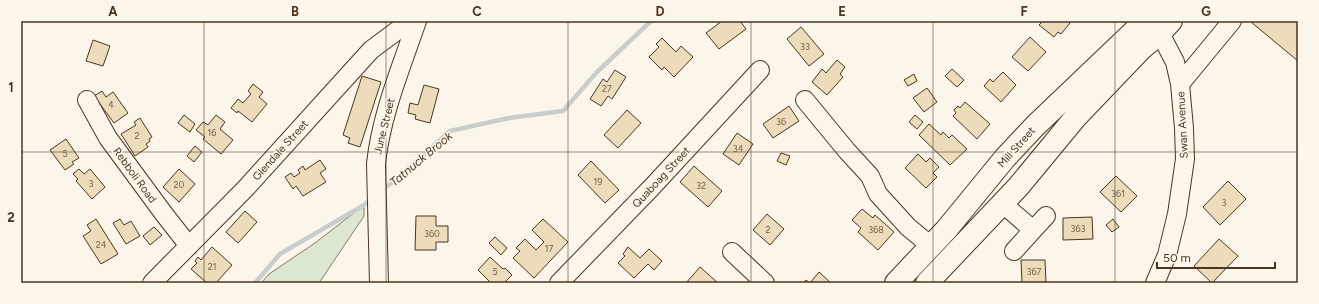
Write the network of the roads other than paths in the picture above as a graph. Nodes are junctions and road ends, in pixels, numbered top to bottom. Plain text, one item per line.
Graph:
1 (410, 21) edge
2 (417, 21) edge
3 (1232, 21) edge
4 (1155, 25) edge
5 (760, 70) dead end
6 (1180, 84) junction
7 (87, 100) dead end
8 (805, 100) dead end
9 (1002, 203) junction
10 (1046, 216) dead end
11 (1033, 230) junction
12 (189, 246) junction
13 (931, 246) junction
14 (1014, 250) dead end
15 (732, 252) dead end
16 (152, 283) edge
17 (378, 283) edge
18 (560, 283) edge
19 (765, 283) edge
20 (896, 283) edge
21 (926, 283) edge
22 (1155, 283) edge

1 - 12 street, Glendale Street
2 - 17 street, June Street
3 - 6 street
4 - 6 street, Swan Avenue
4 - 9 main road
4 - 13 main road, Mill Street
5 - 18 street, Quaboag Street
6 - 22 street, Swan Avenue
7 - 12 street, Rebboli Road
8 - 13 street
9 - 11 street
9 - 21 main road
10 - 11 street
11 - 14 street
12 - 16 street, Glendale Street
13 - 20 main road, Mill Street
15 - 19 street

